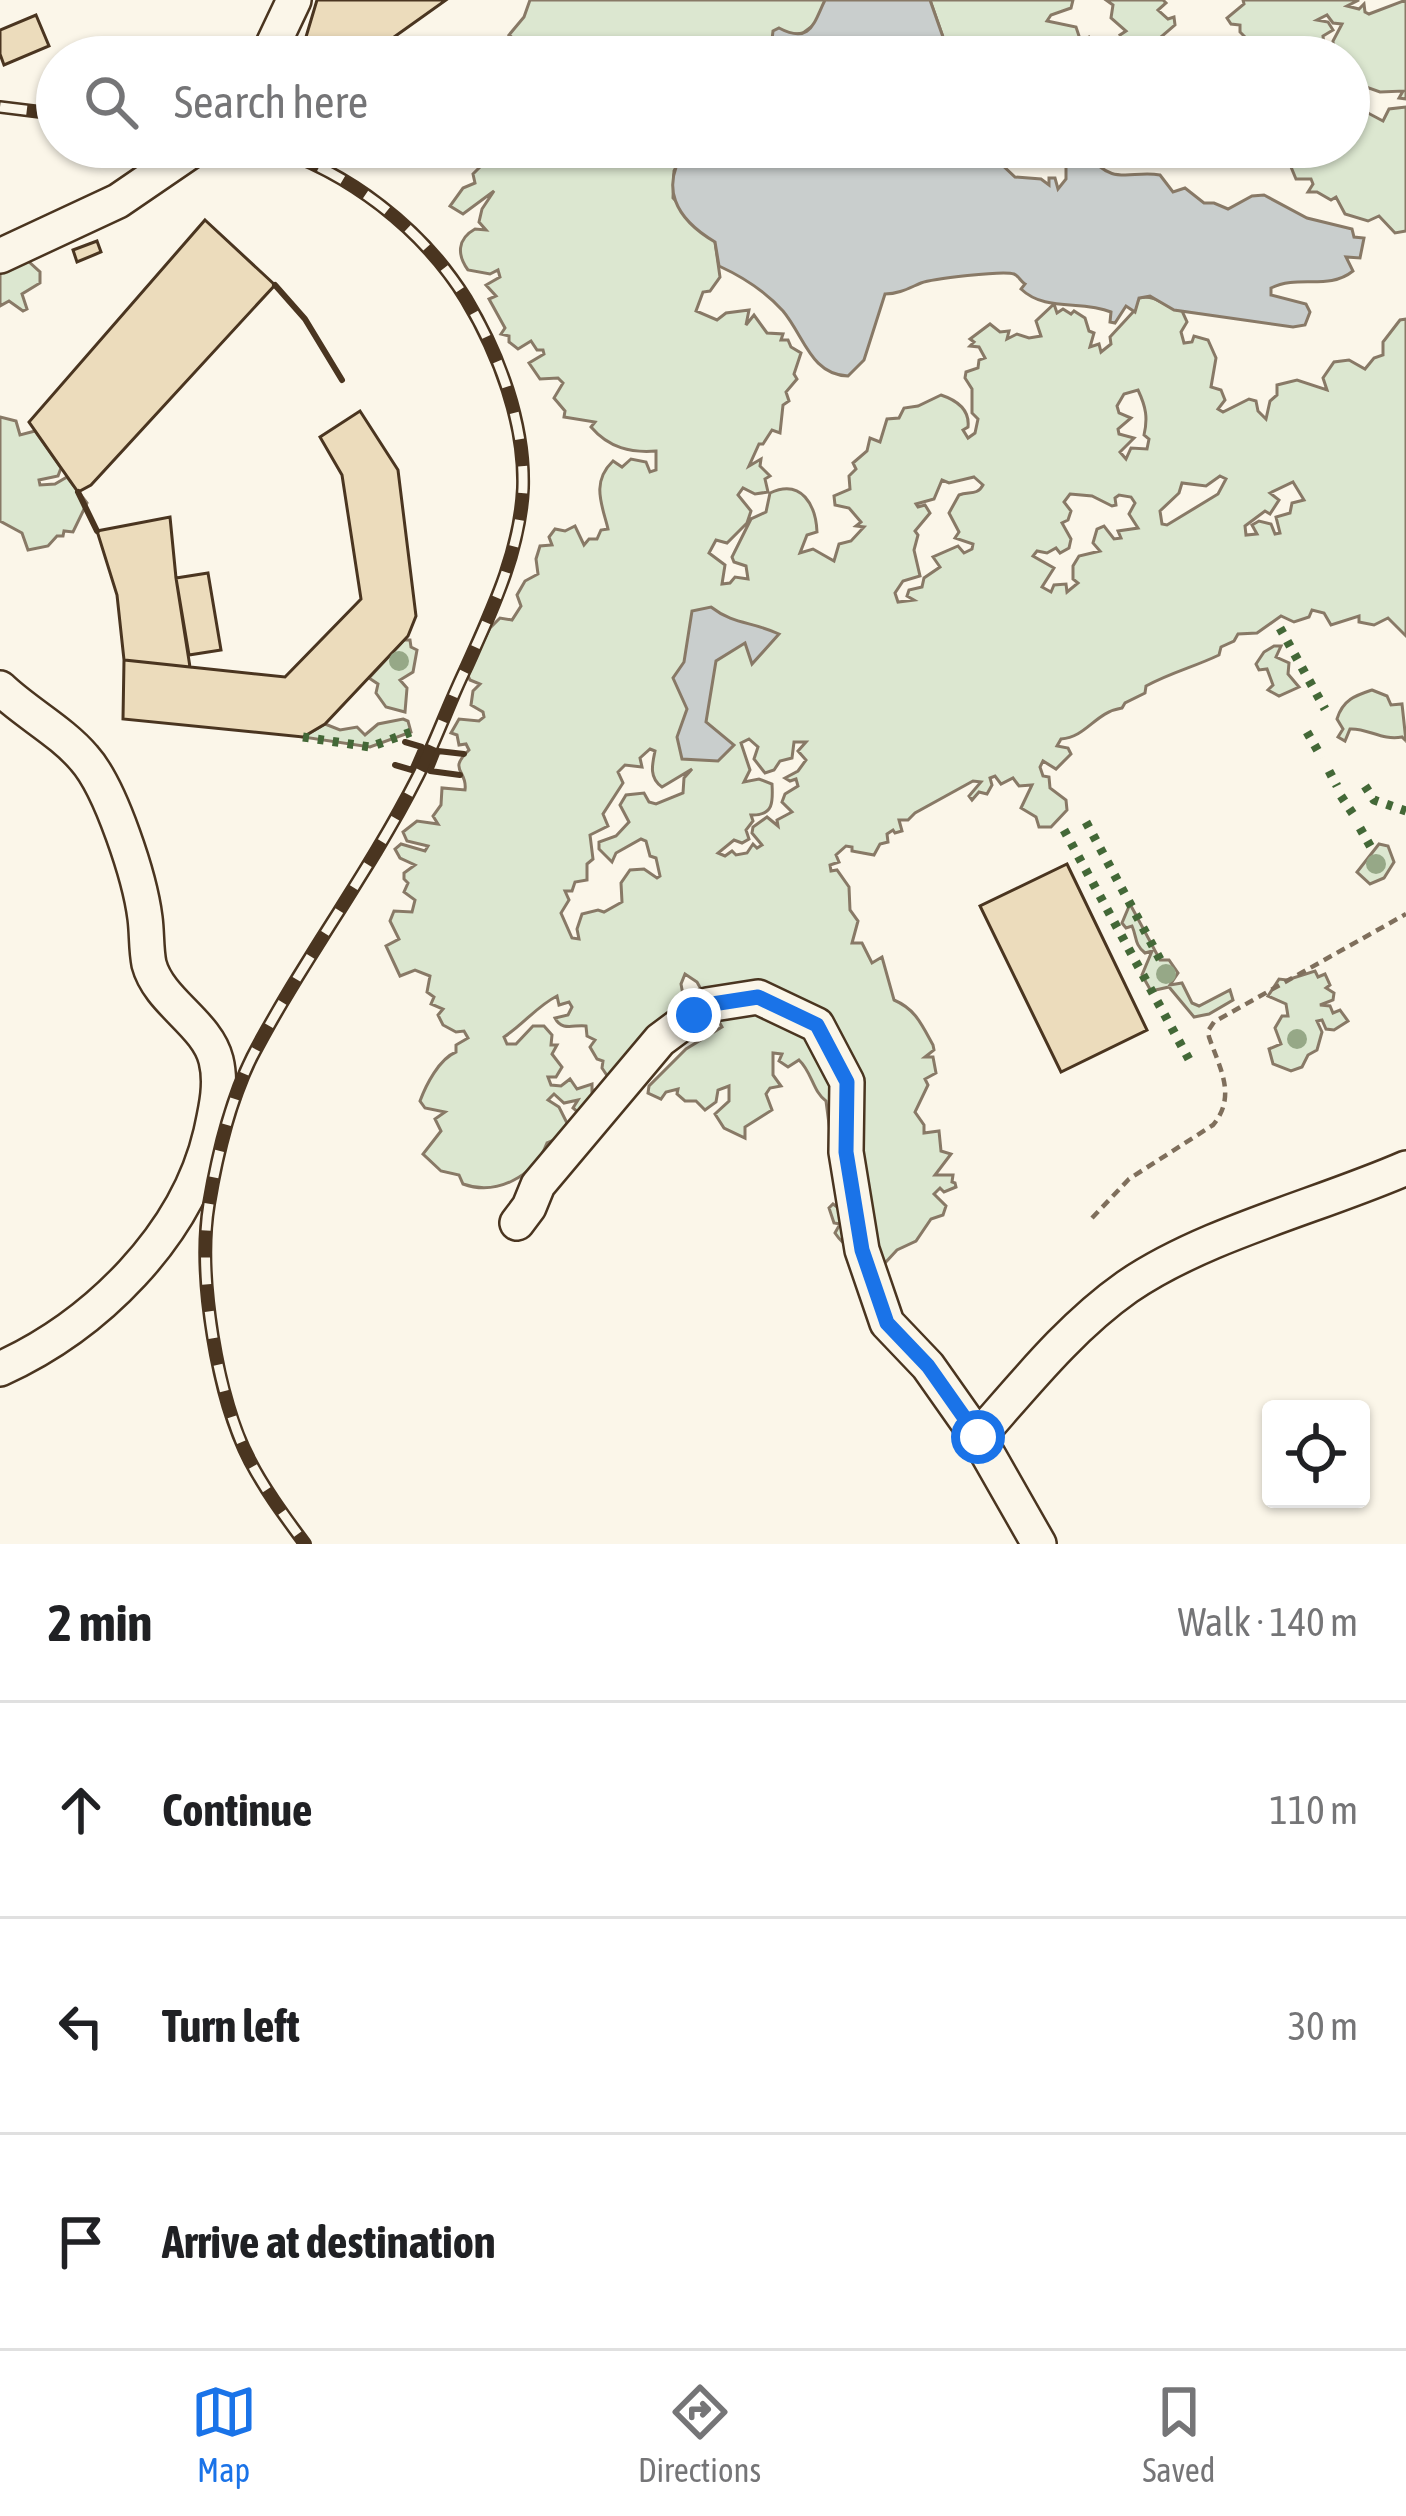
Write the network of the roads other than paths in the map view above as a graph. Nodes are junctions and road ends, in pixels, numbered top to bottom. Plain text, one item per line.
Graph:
1 (294, 0) edge
2 (277, 36) edge
3 (166, 168) edge
4 (0, 256) edge
5 (0, 688) edge
6 (1406, 1168) edge
7 (517, 1222) dead end
8 (0, 1369) edge
9 (978, 1437) junction
10 (1039, 1544) edge

1 - 2 street
3 - 4 street
5 - 8 street
6 - 9 street
7 - 9 street
9 - 10 street

